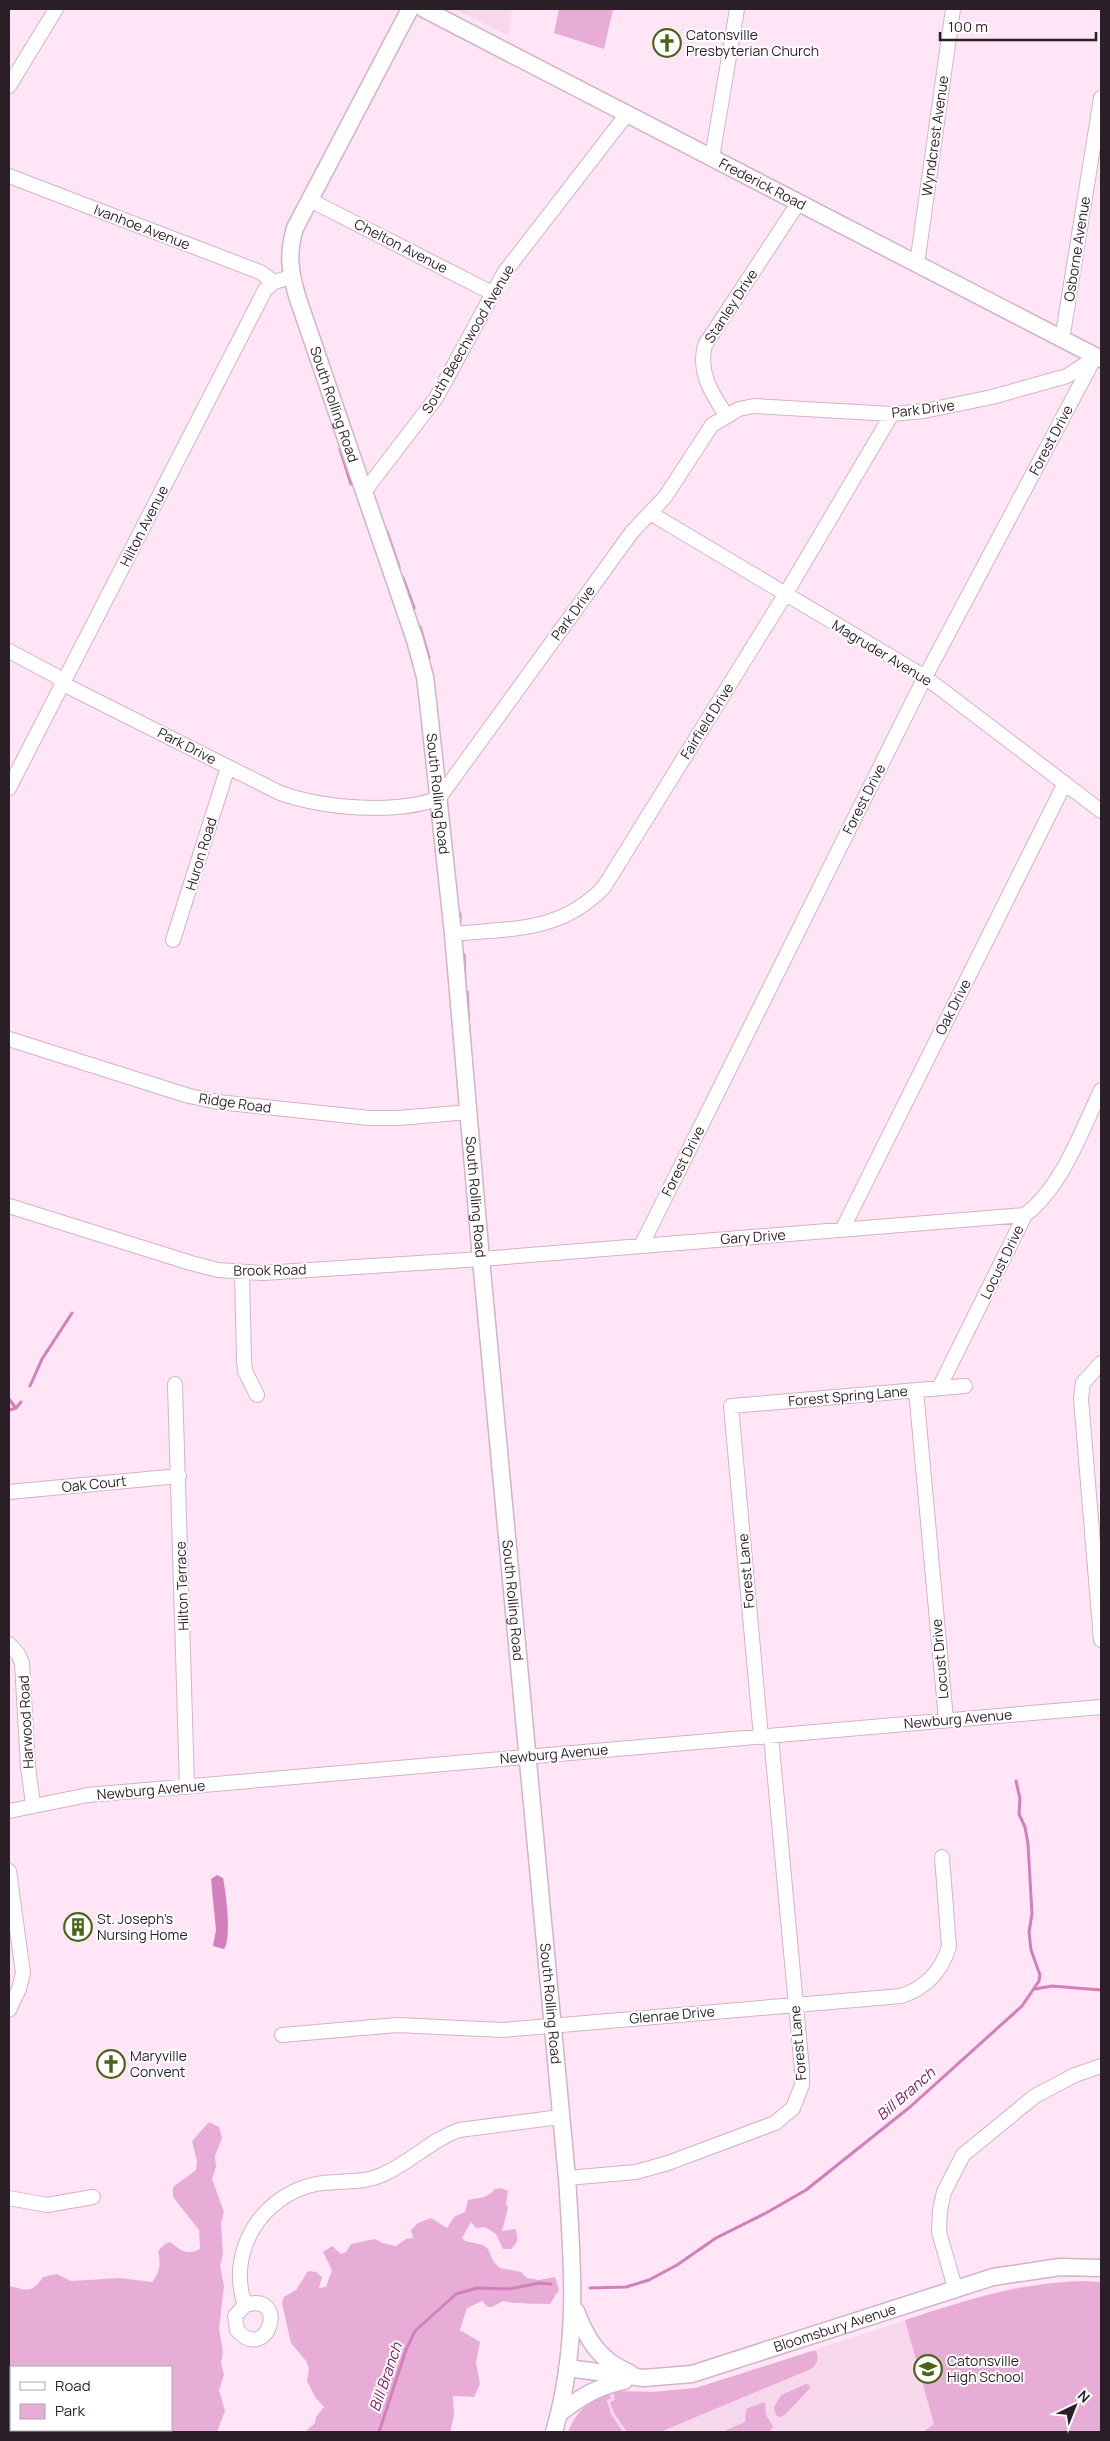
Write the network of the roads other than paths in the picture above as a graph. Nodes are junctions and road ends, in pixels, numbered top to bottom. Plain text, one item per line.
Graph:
1 (56, 9) edge
2 (410, 9) edge
3 (424, 9) edge
4 (737, 9) edge
5 (954, 9) edge
6 (9, 86) edge
7 (1101, 98) edge
8 (627, 114) junction
9 (712, 158) junction
10 (9, 176) edge
11 (310, 200) junction
12 (799, 202) junction
13 (917, 264) junction
14 (291, 276) junction
15 (274, 282) junction
16 (492, 293) junction
17 (1062, 340) junction
18 (1099, 358) edge
19 (892, 414) junction
20 (726, 415) junction
21 (364, 492) junction
22 (650, 513) junction
23 (785, 595) junction
24 (9, 651) edge
25 (925, 677) junction
26 (64, 682) junction
27 (228, 767) junction
28 (1065, 783) junction
29 (9, 788) edge
30 (439, 798) junction
31 (1101, 811) edge
32 (453, 934) junction
33 (174, 940) dead end
34 (9, 1039) edge
35 (1101, 1090) edge
36 (469, 1112) junction
37 (9, 1206) edge
38 (1025, 1215) junction
39 (842, 1230) junction
40 (641, 1246) junction
41 (481, 1259) junction
42 (242, 1273) junction
43 (1101, 1363) edge
44 (175, 1384) dead end
45 (965, 1386) dead end
46 (939, 1388) junction
47 (916, 1390) junction
48 (257, 1395) dead end
49 (731, 1406) joint
50 (179, 1476) junction
51 (9, 1492) edge
52 (1101, 1640) edge
53 (9, 1644) edge
54 (1101, 1707) edge
55 (946, 1720) junction
56 (766, 1736) junction
57 (527, 1756) junction
58 (187, 1787) junction
59 (33, 1804) junction
60 (9, 1811) edge
61 (942, 1857) dead end
62 (9, 1871) edge
63 (794, 2004) junction
64 (9, 2010) edge
65 (553, 2026) junction
66 (282, 2035) dead end
67 (1101, 2066) edge
68 (560, 2117) junction
69 (567, 2178) junction
70 (93, 2197) dead end
71 (9, 2198) edge
72 (1101, 2268) edge
73 (955, 2288) junction
74 (245, 2305) dead end
75 (574, 2306) junction
76 (567, 2368) junction
77 (644, 2378) junction
78 (560, 2413) junction
79 (554, 2432) edge

1 - 6 street
2 - 11 main road, South Rolling Road
3 - 8 main road, Frederick Road
4 - 9 street
5 - 13 street, Wyndcrest Avenue
7 - 17 street, Osborne Avenue
8 - 9 main road, Frederick Road
8 - 16 street, South Beechwood Avenue
9 - 12 main road, Frederick Road
10 - 15 street, Ivanhoe Avenue
11 - 14 main road, South Rolling Road
11 - 16 street, Chelton Avenue
12 - 13 main road, Frederick Road
12 - 20 street, Stanley Drive
13 - 17 main road, Frederick Road
14 - 15 street
14 - 21 main road, South Rolling Road
15 - 26 street, Hilton Avenue
16 - 21 street, South Beechwood Avenue
17 - 18 main road, Frederick Road
18 - 19 street, Park Drive
18 - 25 street, Forest Drive
19 - 20 street, Park Drive
19 - 23 street, Fairfield Drive
20 - 22 street, Park Drive
21 - 30 main road, South Rolling Road
22 - 23 street, Magruder Avenue
22 - 30 street, Park Drive
23 - 25 street, Magruder Avenue
23 - 32 street, Fairfield Drive
24 - 26 street, Park Drive
25 - 28 street, Magruder Avenue
25 - 40 street, Forest Drive
26 - 27 street, Park Drive
26 - 29 street, Hilton Avenue
27 - 30 street, Park Drive
27 - 33 street, Huron Road
28 - 31 street, Magruder Avenue
28 - 39 street, Oak Drive
30 - 32 main road, South Rolling Road
32 - 36 main road, South Rolling Road
34 - 36 street, Ridge Road
35 - 38 street, Locust Drive
36 - 41 main road, South Rolling Road
37 - 42 street, Brook Road
38 - 39 street, Gary Drive
38 - 46 street, Locust Drive
39 - 40 street, Gary Drive
40 - 41 street, Gary Drive
41 - 42 street, Brook Road
41 - 57 main road, South Rolling Road
42 - 48 street
43 - 52 street
44 - 50 street, Hilton Terrace
45 - 46 street, Forest Spring Lane
46 - 47 street, Forest Spring Lane
47 - 49 street, Forest Spring Lane
47 - 55 street, Locust Drive
49 - 56 street, Forest Lane
50 - 51 street, Oak Court
50 - 58 street, Hilton Terrace
53 - 59 street, Harwood Road
54 - 55 street, Newburg Avenue
55 - 56 street, Newburg Avenue
56 - 57 street, Newburg Avenue
56 - 63 street, Forest Lane
57 - 58 street, Newburg Avenue
57 - 65 main road, South Rolling Road
58 - 59 street, Newburg Avenue
59 - 60 street, Newburg Avenue
61 - 63 street, Glenrae Drive
62 - 64 street
63 - 65 street, Glenrae Drive
63 - 69 street, Forest Lane
65 - 66 street, Glenrae Drive
65 - 68 main road, South Rolling Road
67 - 73 street
68 - 69 main road, South Rolling Road
68 - 74 street
69 - 75 main road, South Rolling Road
70 - 71 street
72 - 73 main road, Bloomsbury Avenue
73 - 77 main road, Bloomsbury Avenue
75 - 76 main road, South Rolling Road
75 - 77 main road
76 - 77 main road, Bloomsbury Avenue
76 - 78 main road, South Rolling Road
77 - 78 main road
78 - 79 main road, South Rolling Road

